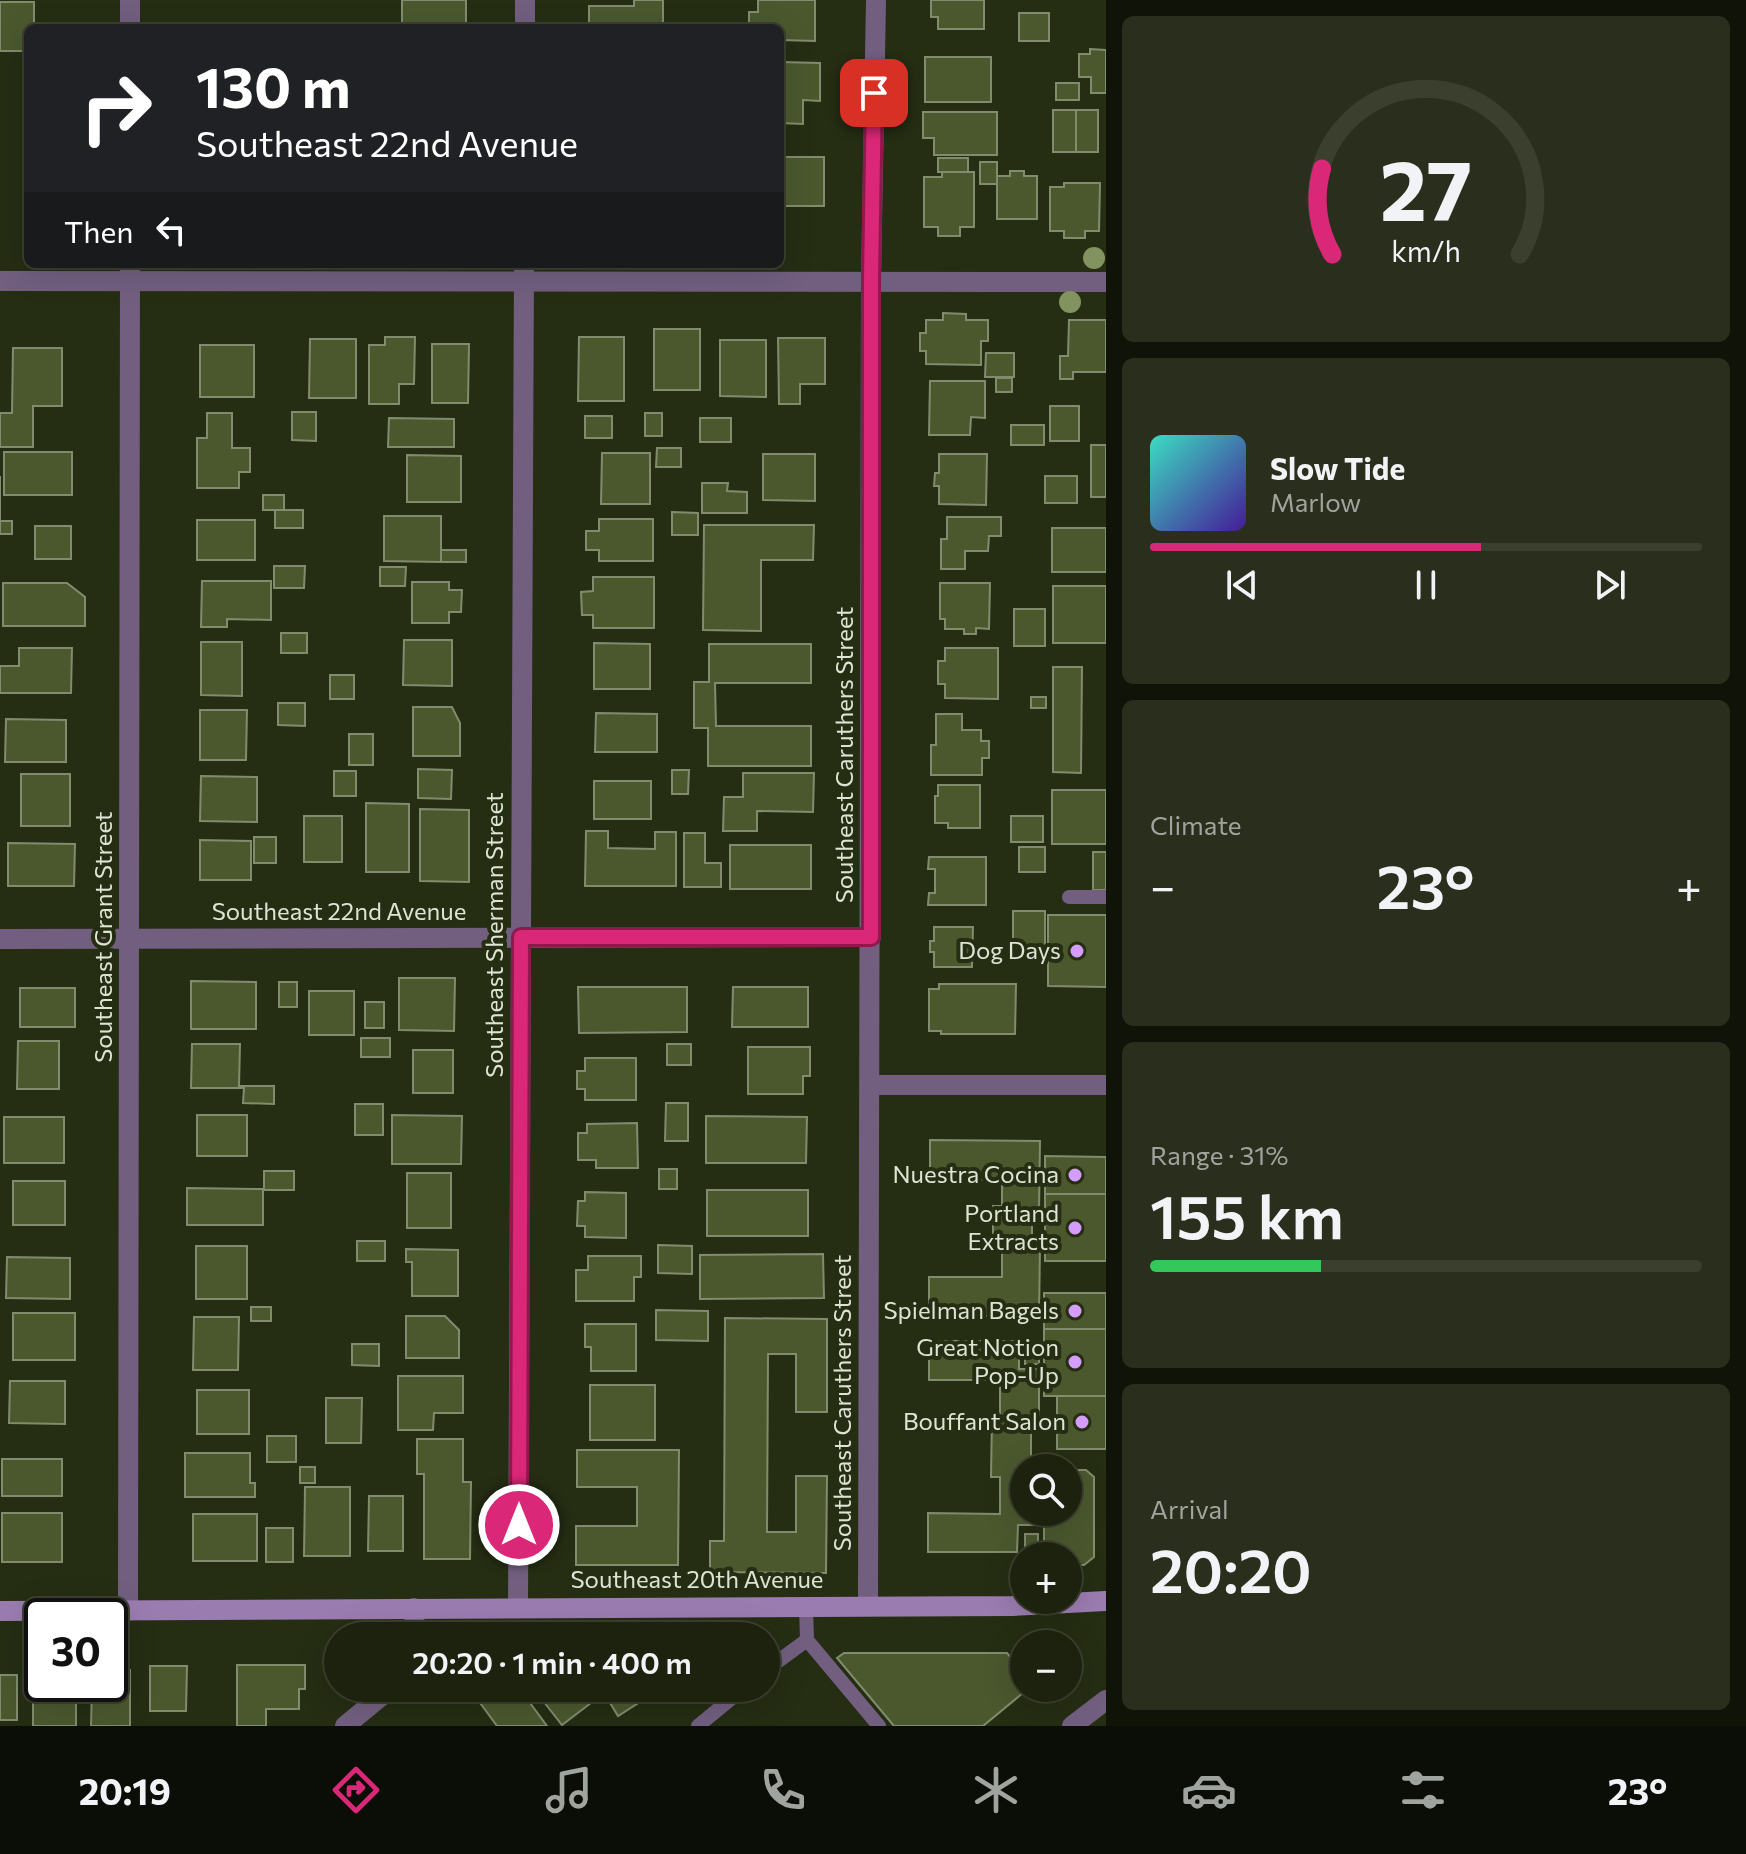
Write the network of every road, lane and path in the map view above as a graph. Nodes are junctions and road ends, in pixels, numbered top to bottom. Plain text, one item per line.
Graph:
1 (130, 0) edge
2 (525, 0) edge
3 (876, 0) edge
4 (130, 24) edge
5 (525, 24) edge
6 (130, 272) edge
7 (524, 272) edge
8 (871, 280) junction
9 (0, 281) edge
10 (1106, 282) edge
11 (1069, 897) dead end
12 (1106, 897) edge
13 (521, 937) junction
14 (871, 937) junction
15 (130, 938) junction
16 (0, 939) edge
17 (870, 1085) junction
18 (1106, 1085) edge
19 (1106, 1601) edge
20 (806, 1605) junction
21 (868, 1606) junction
22 (518, 1607) junction
23 (414, 1608) junction
24 (0, 1611) edge
25 (24, 1611) edge
26 (128, 1611) joint
27 (414, 1622) edge
28 (807, 1640) junction
29 (780, 1660) edge
30 (1106, 1700) edge
31 (374, 1702) edge
32 (727, 1702) edge
33 (345, 1726) edge
34 (698, 1726) edge
35 (879, 1726) edge
36 (1072, 1726) edge

1 - 4 street
2 - 5 street
3 - 8 street, Southeast Caruthers Street
6 - 7 street
6 - 9 street
6 - 15 street, Southeast Grant Street
7 - 8 street
7 - 13 street, Southeast Sherman Street
8 - 10 street
8 - 14 street, Southeast Caruthers Street
11 - 12 lane
13 - 14 street, Southeast 22nd Avenue
13 - 15 street, Southeast 22nd Avenue
13 - 22 street, Southeast Sherman Street
14 - 17 street, Southeast Caruthers Street
15 - 16 street, Southeast 22nd Avenue
15 - 26 street, Southeast Grant Street
17 - 18 street
17 - 21 street, Southeast Caruthers Street
19 - 21 street, Southeast 20th Avenue
20 - 21 street, Southeast 20th Avenue
20 - 22 street, Southeast 20th Avenue
20 - 28 lane
22 - 23 street, Southeast 20th Avenue
23 - 26 street, Southeast 20th Avenue
23 - 27 street
24 - 25 street, Southeast 20th Avenue
28 - 29 lane
28 - 35 lane
30 - 36 street
31 - 33 street
32 - 34 lane

